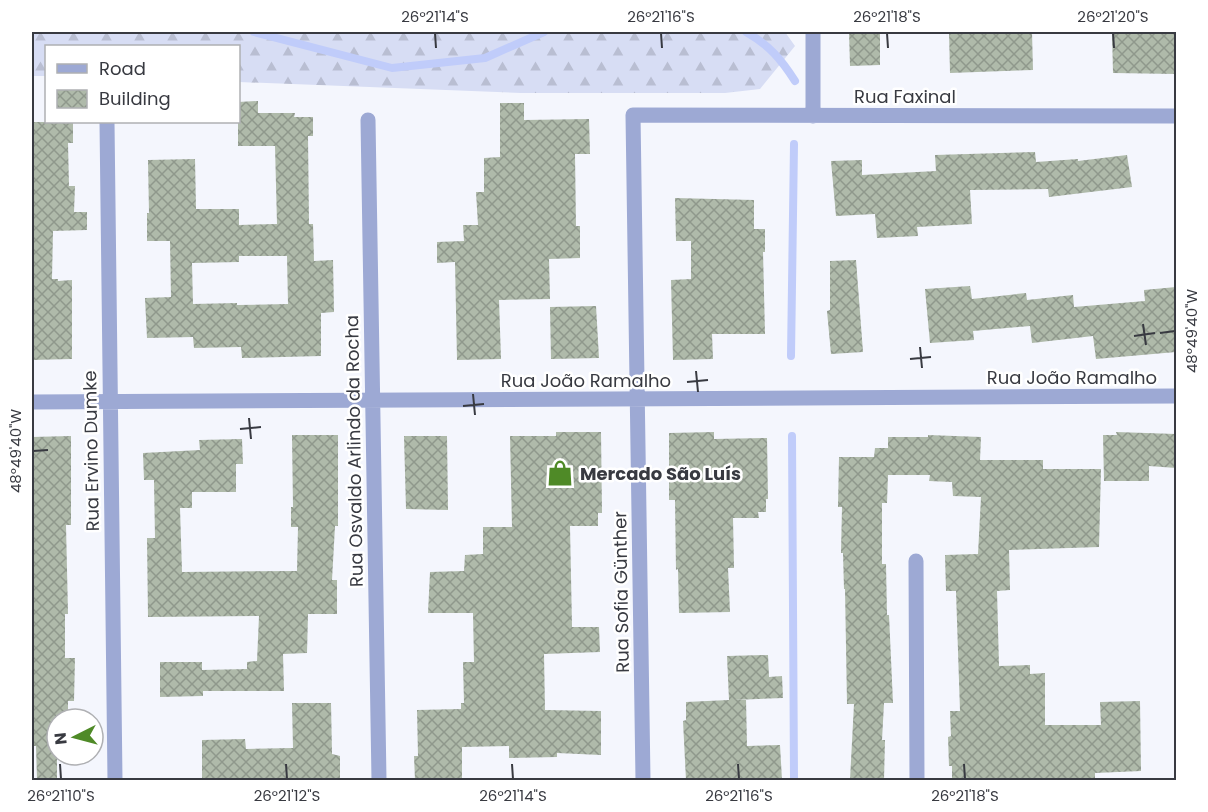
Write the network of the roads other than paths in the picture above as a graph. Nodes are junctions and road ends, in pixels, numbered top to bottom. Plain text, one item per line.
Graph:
1 (813, 32) edge
2 (633, 115) joint
3 (813, 116) junction
4 (1176, 116) edge
5 (368, 120) dead end
6 (107, 123) edge
7 (1176, 396) edge
8 (637, 399) junction
9 (373, 400) junction
10 (32, 402) edge
11 (110, 402) junction
12 (916, 561) dead end
13 (115, 780) edge
14 (379, 780) edge
15 (643, 780) edge
16 (916, 780) edge

1 - 3 street
2 - 3 street, Rua Faxinal
2 - 8 street, Rua Sofia Günther
3 - 4 street, Rua Faxinal
5 - 9 street, Rua Osvaldo Arlindo da Rocha
6 - 11 street, Rua Ervino Dumke
7 - 8 street, Rua João Ramalho
8 - 9 street, Rua João Ramalho
8 - 15 street, Rua Sofia Günther
9 - 11 street, Rua João Ramalho
9 - 14 street, Rua Osvaldo Arlindo da Rocha
10 - 11 street, Rua João Ramalho
11 - 13 street, Rua Ervino Dumke
12 - 16 street

